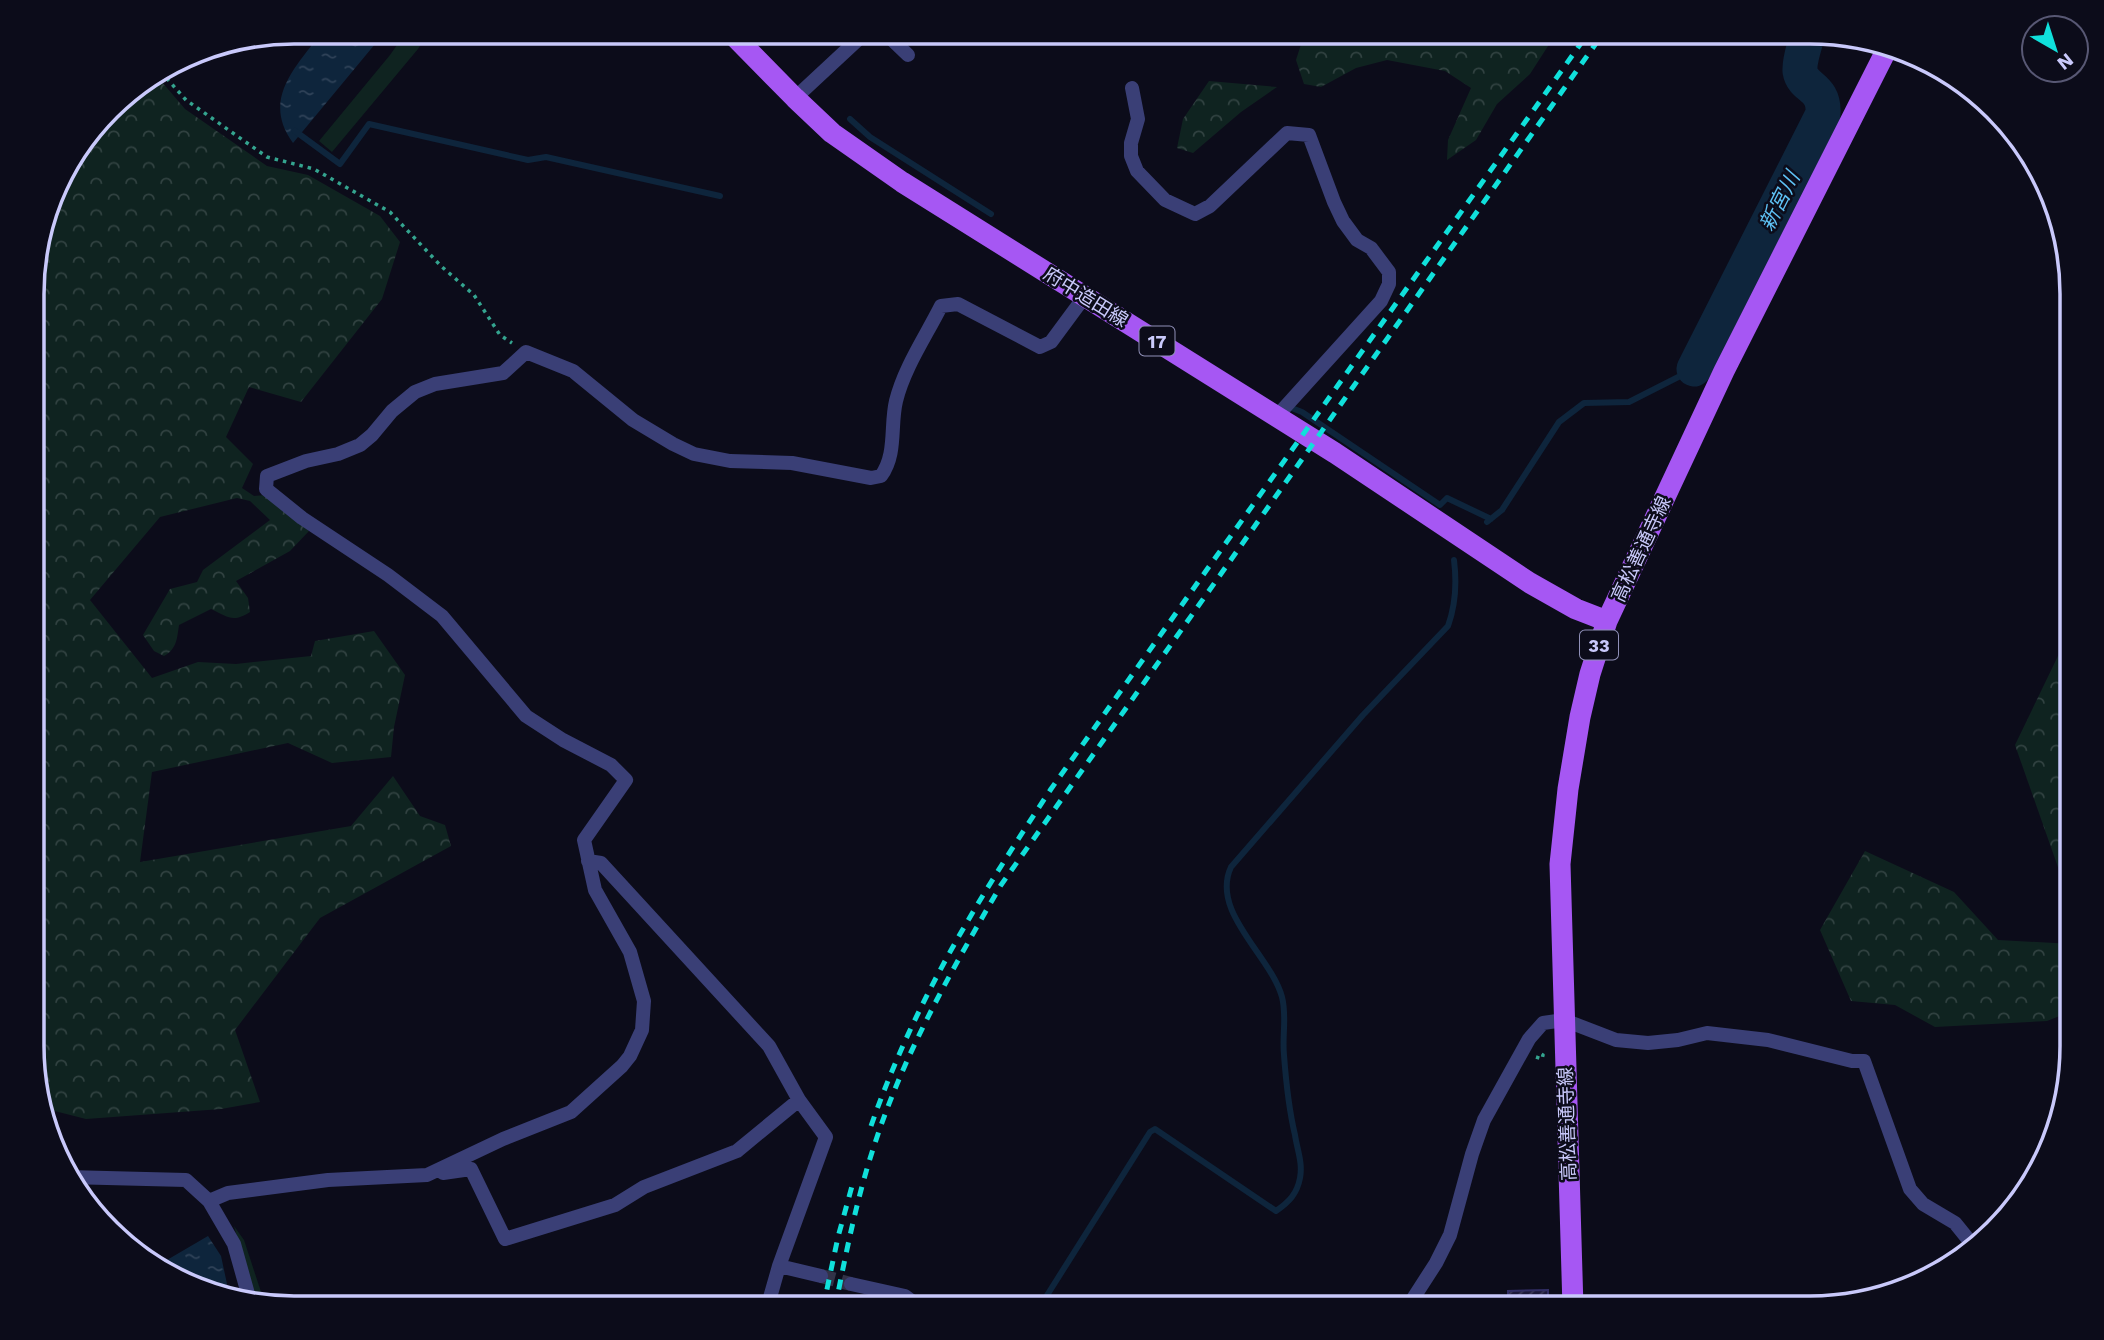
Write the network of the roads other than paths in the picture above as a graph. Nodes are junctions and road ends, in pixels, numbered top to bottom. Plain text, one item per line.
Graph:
1 (742, 44) edge
2 (853, 44) edge
3 (897, 44) edge
4 (908, 55) dead end
5 (1884, 55) edge
6 (1132, 88) dead end
7 (795, 98) junction
8 (1085, 296) junction
9 (1277, 416) junction
10 (1607, 621) junction
11 (588, 861) junction
12 (1564, 1020) junction
13 (799, 1100) junction
14 (427, 1175) junction
15 (81, 1177) edge
16 (209, 1201) junction
17 (1968, 1239) edge
18 (779, 1266) junction
19 (821, 1276) tunnel mouth
20 (852, 1284) tunnel mouth
21 (247, 1291) edge
22 (770, 1296) edge
23 (905, 1296) edge
24 (1415, 1296) edge
25 (1573, 1296) edge

1 - 7 main road, 府中造田線 / 17
2 - 7 street
3 - 4 street
5 - 10 main road, 高松善通寺線 / 33
6 - 9 street
7 - 8 main road, 府中造田線 / 17
8 - 9 main road, 府中造田線 / 17
8 - 11 street
9 - 10 main road, 府中造田線 / 17
10 - 12 main road, 高松善通寺線 / 33
11 - 13 street
11 - 14 street
12 - 17 street
12 - 24 street
12 - 25 main road, 高松善通寺線 / 33
13 - 14 street
13 - 18 street
14 - 16 street
15 - 16 street
16 - 21 street
18 - 19 street
18 - 22 street
20 - 23 street

